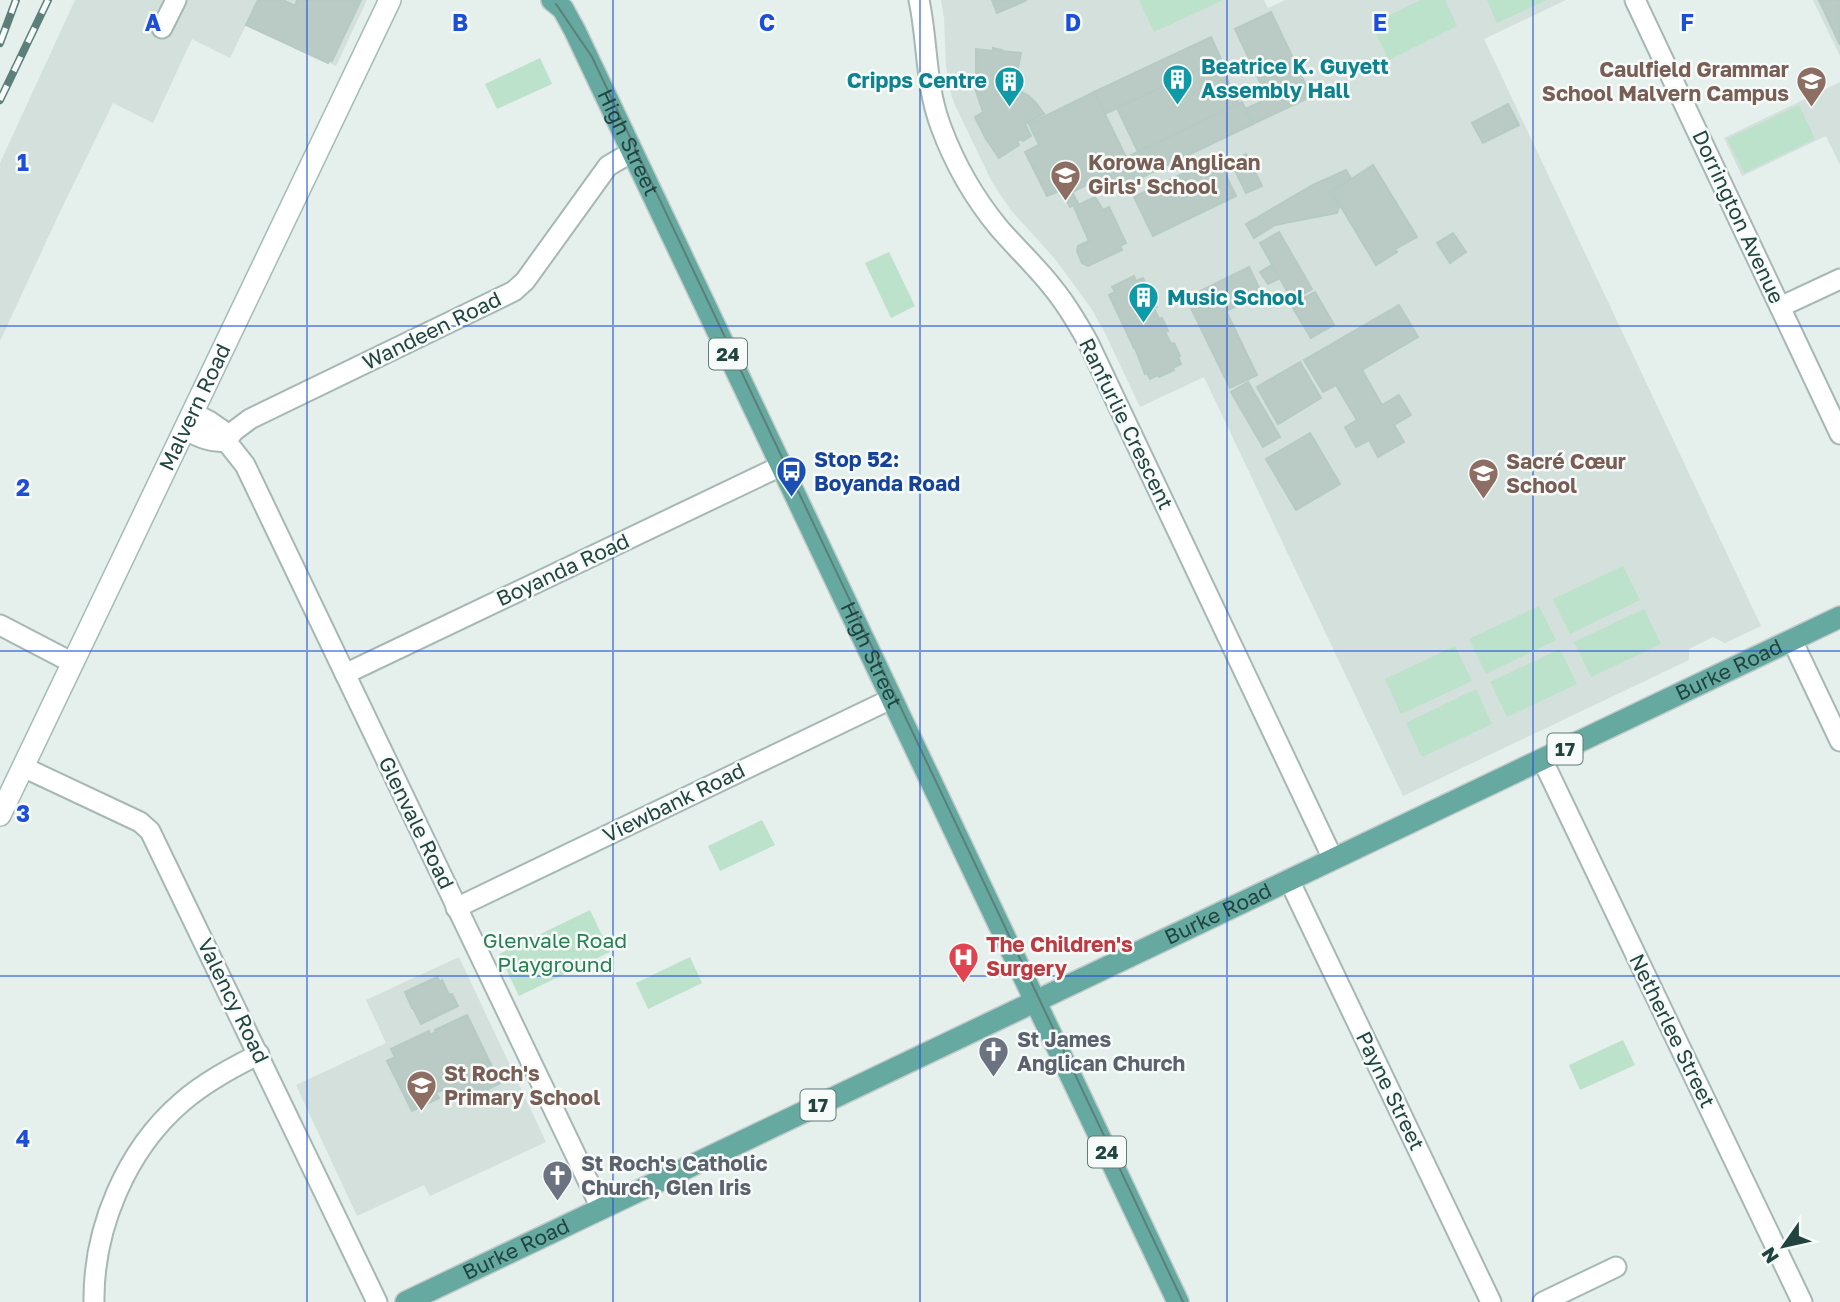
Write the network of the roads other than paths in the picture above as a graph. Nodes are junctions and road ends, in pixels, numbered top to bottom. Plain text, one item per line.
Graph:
1 (176, 0) edge
2 (390, 0) edge
3 (919, 0) edge
4 (1636, 0) edge
5 (560, 3) edge
6 (162, 28) dead end
7 (632, 152) junction
8 (1840, 279) edge
9 (1780, 307) junction
10 (189, 421) junction
11 (1840, 434) edge
12 (226, 441) junction
13 (781, 466) junction
14 (1840, 617) edge
15 (0, 625) edge
16 (1792, 640) junction
17 (73, 663) junction
18 (345, 674) junction
19 (891, 699) junction
20 (1840, 741) edge
21 (1542, 759) junction
22 (23, 766) junction
23 (0, 815) edge
24 (1333, 859) junction
25 (1289, 880) junction
26 (456, 908) junction
27 (1035, 1002) junction
28 (259, 1054) junction
29 (601, 1208) junction
30 (1616, 1267) dead end
31 (94, 1302) edge
32 (377, 1302) edge
33 (406, 1302) edge
34 (1178, 1302) edge
35 (1491, 1302) edge
36 (1543, 1302) edge
37 (1802, 1302) edge

1 - 6 street
2 - 10 main road, Malvern Road
3 - 24 street, Ranfurlie Crescent
4 - 9 street, Dorrington Avenue
5 - 7 main road, High Street / 24
7 - 12 street, Wandeen Road
7 - 13 main road, High Street / 24
8 - 9 street
9 - 11 street, Dorrington Avenue
10 - 12 street
10 - 17 main road, Malvern Road
12 - 18 street, Glenvale Road
13 - 18 street, Boyanda Road
13 - 19 main road, High Street / 24
14 - 16 main road, Burke Road / 17
15 - 17 street
16 - 20 street
16 - 21 main road, Burke Road / 17
17 - 22 main road, Malvern Road
18 - 26 street, Glenvale Road
19 - 26 street, Viewbank Road
19 - 27 main road, High Street / 24
21 - 24 main road, Burke Road / 17
21 - 37 street, Netherlee Street
22 - 23 main road, Malvern Road
22 - 28 street, Valency Road
24 - 25 main road, Burke Road / 17
25 - 27 main road, Burke Road / 17
25 - 35 street, Payne Street
26 - 29 street, Glenvale Road
27 - 29 main road, Burke Road / 17
27 - 34 main road, High Street / 24
28 - 31 street
28 - 32 street, Valency Road
29 - 33 main road, Burke Road / 17
30 - 36 street

